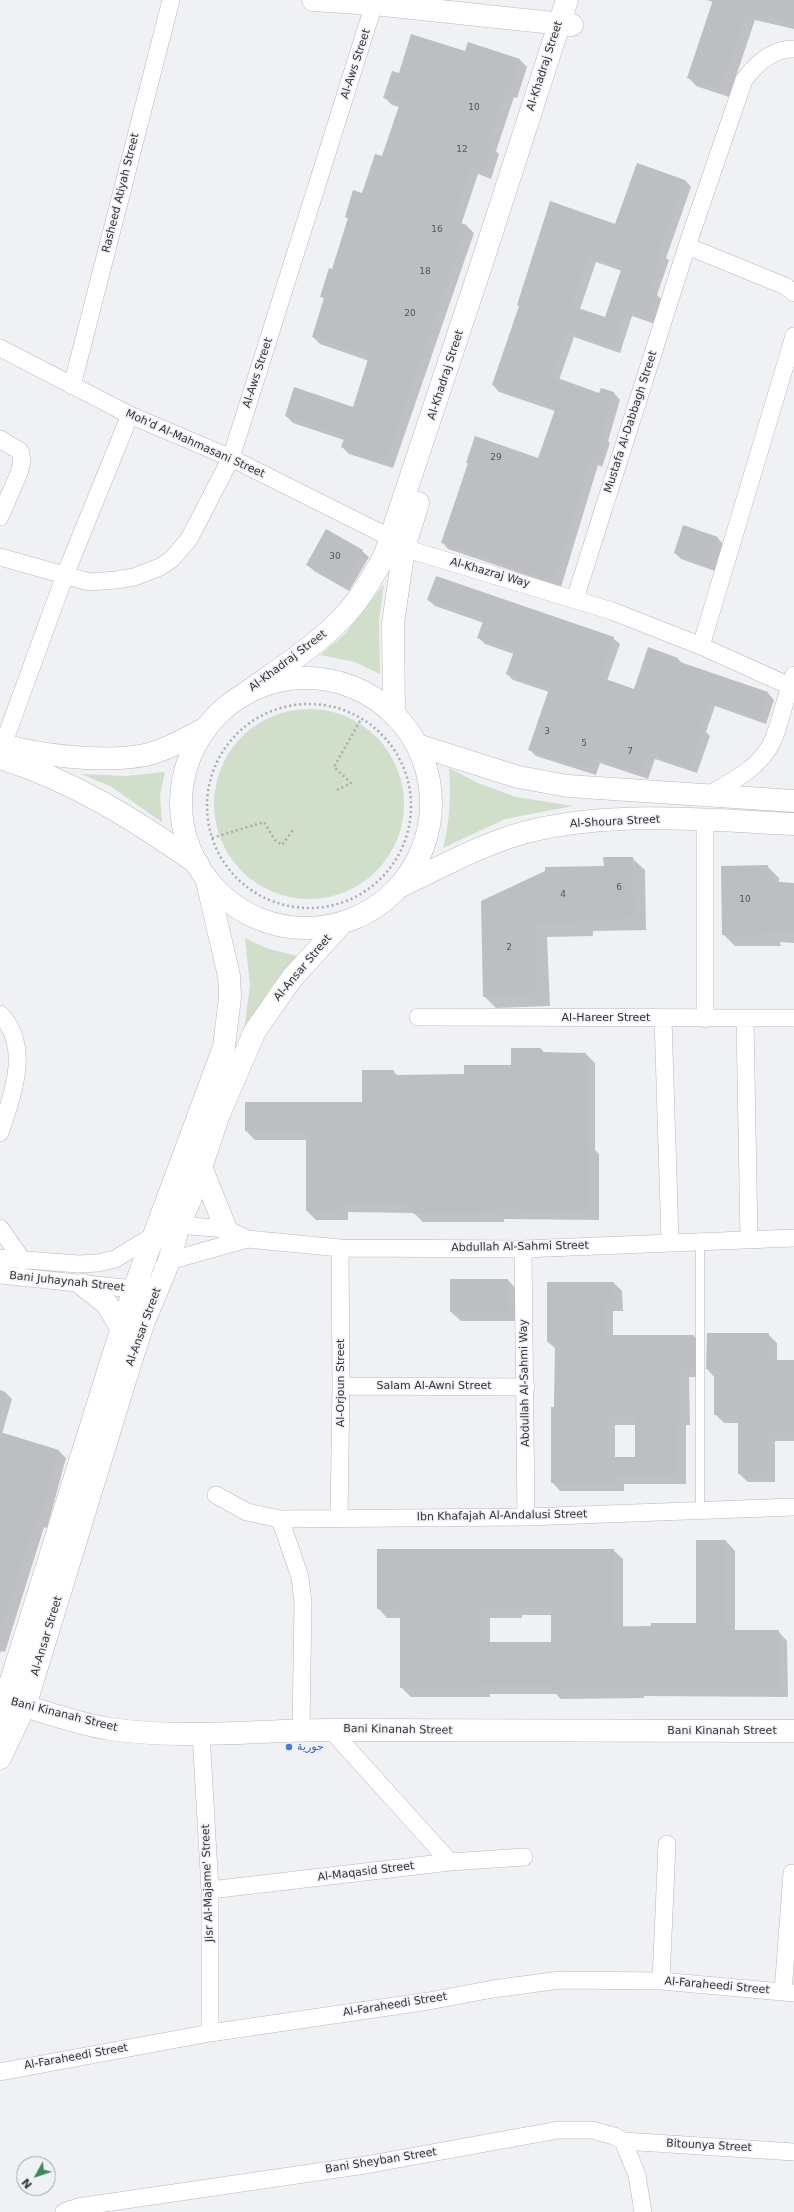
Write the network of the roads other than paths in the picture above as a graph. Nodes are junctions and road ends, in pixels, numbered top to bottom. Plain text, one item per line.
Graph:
1 (171, 0) edge
2 (313, 0) edge
3 (567, 0) edge
4 (580, 0) edge
5 (374, 4) junction
6 (566, 23) junction
7 (794, 48) edge
8 (687, 246) junction
9 (794, 293) edge
10 (794, 336) edge
11 (0, 348) edge
12 (72, 386) junction
13 (130, 415) junction
14 (0, 439) edge
15 (231, 458) junction
16 (0, 517) edge
17 (398, 543) junction
18 (0, 557) edge
19 (65, 575) junction
20 (575, 599) junction
21 (701, 646) junction
22 (792, 683) edge
23 (242, 696) junction
24 (394, 715) junction
25 (206, 728) junction
26 (417, 745) junction
27 (1, 749) edge
28 (705, 797) junction
29 (794, 801) edge
30 (705, 820) junction
31 (794, 824) edge
32 (202, 871) junction
33 (400, 886) junction
34 (342, 923) junction
35 (0, 1014) edge
36 (418, 1017) dead end
37 (663, 1018) junction
38 (794, 1018) edge
39 (705, 1019) junction
40 (745, 1019) junction
41 (0, 1133) edge
42 (201, 1167) junction
43 (179, 1225) junction
44 (0, 1228) edge
45 (226, 1229) junction
46 (153, 1236) junction
47 (794, 1238) edge
48 (247, 1239) junction
49 (749, 1240) junction
50 (700, 1241) junction
51 (670, 1242) junction
52 (340, 1248) junction
53 (523, 1249) junction
54 (0, 1258) edge
55 (169, 1261) junction
56 (23, 1262) junction
57 (0, 1275) edge
58 (83, 1284) junction
59 (134, 1289) junction
60 (122, 1329) junction
61 (341, 1386) junction
62 (526, 1387) junction
63 (98, 1435) junction
64 (216, 1495) dead end
65 (794, 1507) edge
66 (700, 1510) junction
67 (526, 1517) junction
68 (339, 1518) junction
69 (280, 1519) junction
70 (15, 1703) junction
71 (0, 1729) edge
72 (301, 1730) junction
73 (331, 1730) junction
74 (794, 1731) edge
75 (201, 1733) junction
76 (0, 1758) edge
77 (667, 1844) dead end
78 (524, 1857) dead end
79 (450, 1862) junction
80 (792, 1873) dead end
81 (210, 1890) junction
82 (661, 1981) junction
83 (789, 1992) edge
84 (210, 2033) junction
85 (0, 2072) edge
86 (623, 2141) junction
87 (794, 2152) edge
88 (64, 2212) edge
89 (643, 2212) edge

1 - 12 street, Rasheed Atiyah Street
2 - 5 street
3 - 6 street, Al-Khadraj Street
4 - 6 street, Al-Khadraj Street
5 - 6 street
5 - 15 street, Al-Aws Street
6 - 17 street, Al-Khadraj Street
7 - 8 street, Mustafa Al-Dabbagh Street
8 - 9 street
8 - 20 street, Mustafa Al-Dabbagh Street
10 - 21 street
11 - 12 street, Moh'd Al-Mahmasani Street
12 - 13 street, Moh'd Al-Mahmasani Street
13 - 15 street, Moh'd Al-Mahmasani Street
13 - 19 street
14 - 16 street
15 - 17 street, Moh'd Al-Mahmasani Street
15 - 19 street, Al-Aws Street
17 - 20 street, Al-Khazraj Way
17 - 23 street, Al-Khadraj Street
17 - 24 street, Al-Khadraj Street
18 - 19 street, Al-Aws Street
19 - 27 street
20 - 21 street
21 - 22 street
22 - 28 street
23 - 24 street
23 - 25 street
24 - 26 street
25 - 27 street
25 - 32 street
26 - 28 street
26 - 33 street
27 - 32 street
28 - 29 street
30 - 31 street, Al-Shoura Street
30 - 33 street, Al-Shoura Street
30 - 39 street
32 - 34 street
32 - 46 street, Al-Ansar Street
33 - 34 street
34 - 42 street, Al-Ansar Street
35 - 41 street
36 - 37 street, Al-Hareer Street
37 - 39 street, Al-Hareer Street
37 - 51 street
38 - 40 street, Al-Hareer Street
39 - 40 street, Al-Hareer Street
40 - 49 street
42 - 43 street, Al-Ansar Street
42 - 45 street
43 - 45 street, Abdullah Al-Sahmi Street
43 - 46 street, Abdullah Al-Sahmi Street
43 - 55 street, Al-Ansar Street
44 - 56 street
45 - 48 street, Abdullah Al-Sahmi Street
46 - 56 street, Bani Juhaynah Street
46 - 59 street, Al-Ansar Street
47 - 49 street, Abdullah Al-Sahmi Street
48 - 52 street, Abdullah Al-Sahmi Street
48 - 55 street, Abdullah Al-Sahmi Street
49 - 50 street, Abdullah Al-Sahmi Street
50 - 51 street, Abdullah Al-Sahmi Street
50 - 66 lane
51 - 53 street, Abdullah Al-Sahmi Street
52 - 53 street, Abdullah Al-Sahmi Street
52 - 61 street, Al-Orjoun Street
53 - 62 street, Abdullah Al-Sahmi Way
54 - 56 street, Bani Juhaynah Street
55 - 59 street, Abdullah Al-Sahmi Street
55 - 63 street, Al-Ansar Street
57 - 58 street, Bani Juhaynah Street
58 - 59 street, Bani Juhaynah Street
58 - 60 street
59 - 60 street, Al-Ansar Street
60 - 63 street, Al-Ansar Street
61 - 62 street, Salam Al-Awni Street
61 - 68 street, Al-Orjoun Street
62 - 67 street, Abdullah Al-Sahmi Way
63 - 70 street, Al-Ansar Street
64 - 69 street, Ibn Khafajah Al-Andalusi Street
65 - 66 street, Ibn Khafajah Al-Andalusi Street
66 - 67 street, Ibn Khafajah Al-Andalusi Street
67 - 68 street, Ibn Khafajah Al-Andalusi Street
68 - 69 street, Ibn Khafajah Al-Andalusi Street
69 - 72 street
70 - 71 street, Al-Ansar Street
70 - 75 street, Bani Kinanah Street
70 - 76 street, Al-Ansar Street
72 - 73 street, Bani Kinanah Street
72 - 75 street, Bani Kinanah Street
73 - 74 street, Bani Kinanah Street
73 - 79 street
75 - 81 street, Jisr Al-Majame' Street
77 - 82 street
78 - 79 street, Al-Maqasid Street
79 - 81 street, Al-Maqasid Street
80 - 83 street
81 - 84 street, Jisr Al-Majame' Street
82 - 83 street, Al-Faraheedi Street
82 - 84 street, Al-Faraheedi Street
84 - 85 street, Al-Faraheedi Street
86 - 87 street, Bitounya Street
86 - 88 street, Bani Sheyban Street
86 - 89 street

